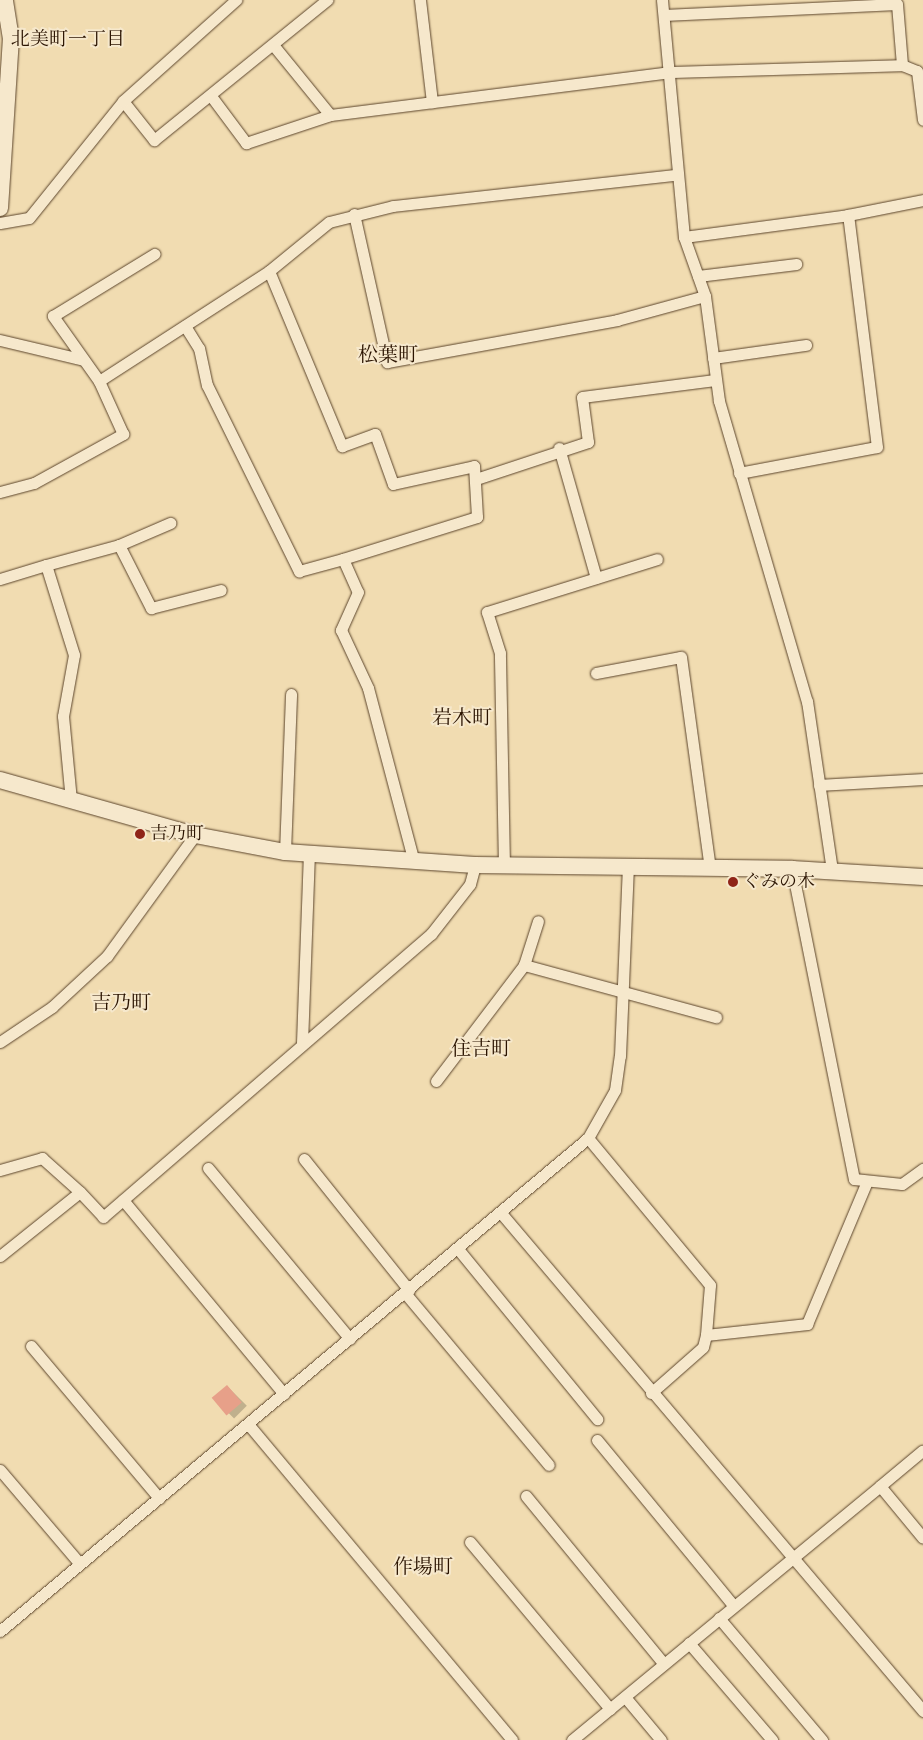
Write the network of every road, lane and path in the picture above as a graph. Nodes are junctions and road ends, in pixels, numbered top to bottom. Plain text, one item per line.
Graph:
1 (5, 0) edge
2 (236, 0) edge
3 (327, 0) edge
4 (420, 0) edge
5 (662, 0) edge
6 (664, 15) junction
7 (274, 46) junction
8 (902, 66) junction
9 (669, 72) junction
10 (211, 96) junction
11 (123, 101) junction
12 (432, 102) junction
13 (330, 115) junction
14 (923, 120) edge
15 (676, 175) junction
16 (923, 200) edge
17 (0, 208) edge
18 (354, 214) junction
19 (848, 215) junction
20 (0, 223) edge
21 (684, 237) junction
22 (154, 254) dead end
23 (796, 264) dead end
24 (269, 272) junction
25 (698, 276) junction
26 (705, 296) junction
27 (185, 326) junction
28 (0, 340) edge
29 (806, 345) dead end
30 (713, 358) junction
31 (84, 360) junction
32 (715, 380) junction
33 (99, 381) junction
34 (559, 448) junction
35 (739, 473) junction
36 (476, 479) junction
37 (0, 492) edge
38 (170, 523) dead end
39 (119, 545) junction
40 (343, 559) junction
41 (657, 559) dead end
42 (46, 565) junction
43 (0, 578) edge
44 (596, 578) junction
45 (221, 590) dead end
46 (596, 673) dead end
47 (291, 694) dead end
48 (923, 779) edge
49 (0, 780) edge
50 (819, 785) junction
51 (71, 800) junction
52 (195, 835) junction
53 (285, 852) junction
54 (308, 854) junction
55 (414, 862) junction
56 (476, 865) junction
57 (504, 866) junction
58 (628, 867) junction
59 (710, 868) junction
60 (792, 869) junction
61 (832, 870) junction
62 (923, 877) edge
63 (538, 921) dead end
64 (524, 965) junction
65 (623, 993) junction
66 (716, 1017) dead end
67 (0, 1042) edge
68 (302, 1043) junction
69 (436, 1081) dead end
70 (588, 1138) junction
71 (304, 1159) dead end
72 (208, 1168) dead end
73 (923, 1169) edge
74 (0, 1170) edge
75 (867, 1181) junction
76 (80, 1192) junction
77 (123, 1200) junction
78 (501, 1213) junction
79 (458, 1249) junction
80 (0, 1256) edge
81 (407, 1292) junction
82 (706, 1334) junction
83 (350, 1339) junction
84 (32, 1346) dead end
85 (650, 1393) junction
86 (284, 1394) junction
87 (597, 1419) dead end
88 (248, 1424) junction
89 (597, 1440) dead end
90 (922, 1451) edge
91 (548, 1465) dead end
92 (0, 1470) edge
93 (880, 1486) junction
94 (526, 1496) dead end
95 (159, 1498) junction
96 (923, 1538) edge
97 (470, 1542) dead end
98 (793, 1558) junction
99 (80, 1564) junction
100 (734, 1606) junction
101 (719, 1618) junction
102 (0, 1631) edge
103 (689, 1644) junction
104 (664, 1664) junction
105 (625, 1696) junction
106 (610, 1708) junction
107 (923, 1711) edge
108 (512, 1740) edge
109 (572, 1740) edge
110 (661, 1740) edge
111 (772, 1740) edge
112 (822, 1740) edge

1 - 17 street
2 - 11 street
3 - 7 street
4 - 12 street
5 - 6 street
6 - 8 street
6 - 9 street
7 - 10 street
7 - 13 street
8 - 9 street
8 - 14 street
9 - 12 street
9 - 15 street
10 - 11 street
10 - 13 street
11 - 20 street
12 - 13 street
15 - 18 street
15 - 21 street
16 - 19 street
18 - 24 street
18 - 26 street
19 - 21 street
19 - 35 street
21 - 25 street
22 - 31 street
23 - 25 street
24 - 27 street
24 - 36 street
25 - 26 street
26 - 30 street
27 - 33 street
27 - 40 street
28 - 31 street
29 - 30 street
30 - 32 street
31 - 33 street
32 - 34 street
32 - 35 street
33 - 37 street
34 - 36 street
34 - 44 street
35 - 50 street
36 - 40 street
38 - 39 street
39 - 42 street
39 - 45 street
40 - 55 street
41 - 44 street
42 - 43 street
42 - 51 street
44 - 57 street
46 - 59 street
47 - 53 street
48 - 50 street
49 - 51 street
50 - 61 street
51 - 52 street
52 - 53 street
52 - 67 street
53 - 54 street
54 - 55 street
54 - 68 street
55 - 56 street
56 - 57 street
56 - 68 street
57 - 58 street
58 - 59 street
58 - 65 street
59 - 60 street
60 - 61 street
60 - 75 street
61 - 62 street
63 - 64 street
64 - 65 street
64 - 69 street
65 - 66 street
65 - 70 street
68 - 77 street
70 - 78 street
70 - 82 street
71 - 81 street
72 - 83 street
73 - 75 street
74 - 76 street
75 - 82 street
76 - 77 street
76 - 80 street
77 - 86 street
78 - 79 street
78 - 85 street
79 - 81 street
79 - 87 street
81 - 83 street
81 - 91 street
82 - 85 street
83 - 86 street
84 - 95 street
85 - 98 street
86 - 88 street
88 - 95 street
88 - 108 street
89 - 100 street
90 - 93 street
92 - 99 street
93 - 96 street
93 - 98 street
94 - 104 street
95 - 99 street
97 - 106 street
98 - 100 street
98 - 107 street
99 - 102 street
100 - 101 street
101 - 103 street
101 - 112 street
103 - 104 street
103 - 111 street
104 - 105 street
105 - 106 street
105 - 110 street
106 - 109 street

